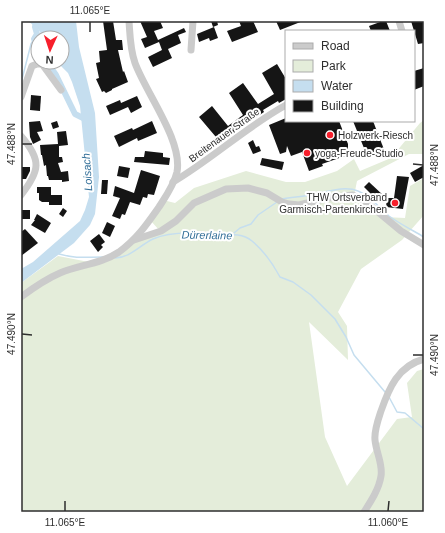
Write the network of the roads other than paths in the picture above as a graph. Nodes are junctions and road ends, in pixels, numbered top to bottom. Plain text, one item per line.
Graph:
1 (129, 21) edge
2 (193, 21) edge
3 (192, 50) dead end
4 (61, 90) dead end
5 (21, 97) edge
6 (285, 105) edge
7 (21, 136) edge
8 (173, 182) junction
9 (21, 195) edge
10 (150, 220) junction
11 (161, 231) junction
12 (134, 240) junction
13 (424, 245) edge
14 (21, 297) edge
15 (424, 359) edge
16 (364, 512) edge

1 - 8 street
2 - 3 street
4 - 5 street
6 - 8 street, Breitenauer Straße
7 - 9 street
8 - 10 street
10 - 11 street
10 - 12 street
11 - 12 street
11 - 13 street
12 - 14 street
15 - 16 street

